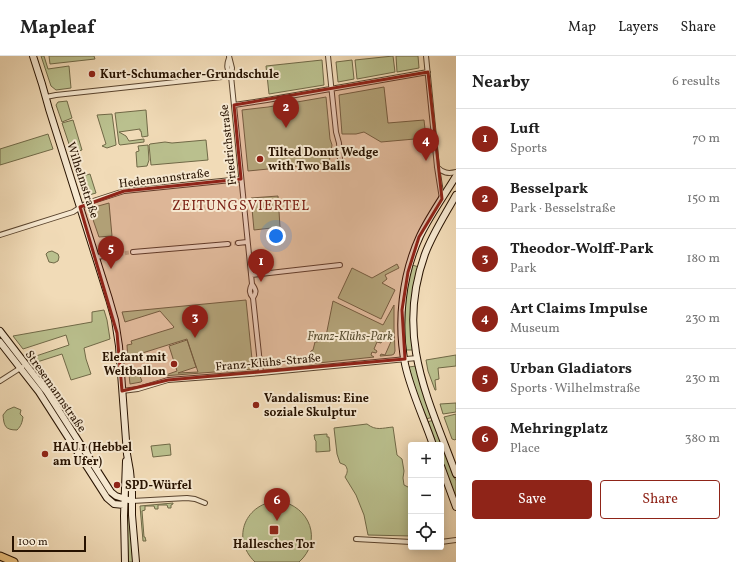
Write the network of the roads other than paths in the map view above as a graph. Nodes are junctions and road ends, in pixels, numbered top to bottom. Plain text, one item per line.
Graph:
1 (33, 56) edge
2 (328, 56) edge
3 (426, 56) edge
4 (229, 57) edge
5 (428, 72) junction
6 (231, 76) junction
7 (331, 89) junction
8 (46, 97) junction
9 (234, 105) junction
10 (340, 159) dead end
11 (437, 167) junction
12 (456, 172) edge
13 (456, 176) edge
14 (241, 179) junction
15 (456, 195) edge
16 (442, 199) junction
17 (80, 207) junction
18 (0, 235) edge
19 (248, 242) junction
20 (238, 243) tunnel mouth
21 (228, 244) tunnel mouth
22 (133, 252) tunnel mouth
23 (119, 254) tunnel mouth
24 (96, 257) junction
25 (340, 265) dead end
26 (251, 275) junction
27 (1, 335) edge
28 (0, 342) edge
29 (417, 358) junction
30 (405, 359) junction
31 (23, 366) junction
32 (261, 373) junction
33 (0, 381) edge
34 (122, 391) junction
35 (432, 442) edge
36 (127, 454) junction
37 (444, 474) edge
38 (456, 474) edge
39 (124, 498) junction
40 (132, 501) junction
41 (205, 503) dead end
42 (124, 505) junction
43 (456, 507) edge
44 (356, 539) dead end
45 (444, 540) edge
46 (456, 540) edge
47 (447, 541) junction
48 (408, 542) edge
49 (444, 542) edge
50 (0, 556) edge
51 (14, 562) edge
52 (125, 562) edge
53 (136, 562) edge

1 - 8 main road, Wilhelmstraße
2 - 7 street
3 - 5 street
4 - 6 street, Friedrichstraße
5 - 7 street
5 - 11 street
6 - 8 street
6 - 9 street, Friedrichstraße
7 - 9 street
7 - 10 street
8 - 17 main road, Wilhelmstraße
9 - 14 street, Friedrichstraße
11 - 12 street
11 - 16 street
13 - 16 main road
14 - 17 street, Hedemannstraße
14 - 19 street, Friedrichstraße
15 - 29 main road
16 - 30 main road
17 - 18 street, Hedemannstraße
17 - 24 main road, Wilhelmstraße
19 - 20 street
19 - 26 street, Friedrichstraße
21 - 22 street
23 - 24 street
24 - 34 main road, Wilhelmstraße
25 - 26 street
26 - 32 street, Friedrichstraße
27 - 31 main road, Stresemannstraße
28 - 31 main road, Stresemannstraße
29 - 30 street, Franz-Klühs-Straße
29 - 38 main road
30 - 32 street, Franz-Klühs-Straße
30 - 35 main road
31 - 33 street
31 - 39 main road, Stresemannstraße
31 - 42 main road, Stresemannstraße
32 - 34 street, Franz-Klühs-Straße
34 - 36 main road, Wilhelmstraße
36 - 39 main road, Wilhelmstraße
36 - 40 main road, Wilhelmstraße
37 - 43 main road
39 - 40 main road, Stresemannstraße
39 - 42 main road, Wilhelmstraße
40 - 41 street
40 - 42 main road
40 - 53 main road, Wilhelmstraße
42 - 52 main road, Wilhelmstraße
44 - 48 street
45 - 47 street
46 - 47 street
47 - 49 street
50 - 51 main road

